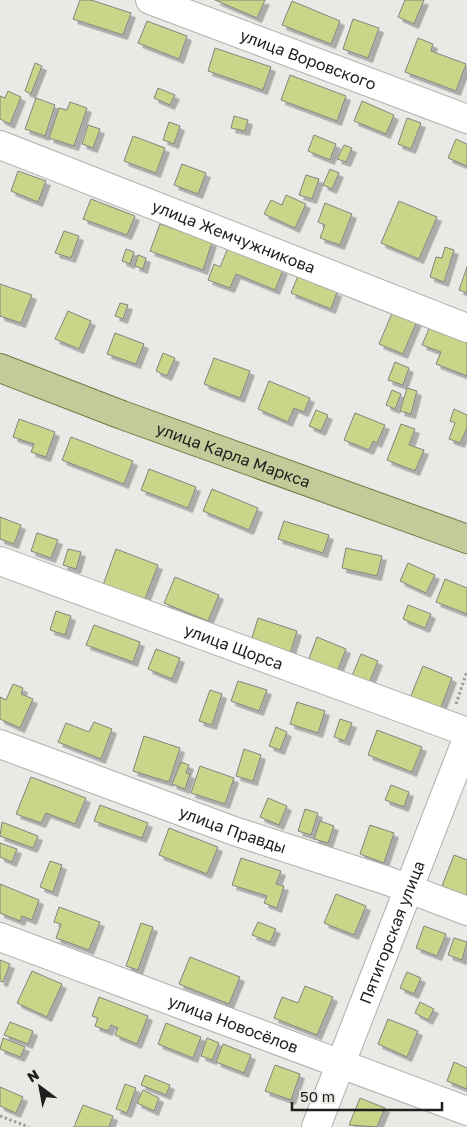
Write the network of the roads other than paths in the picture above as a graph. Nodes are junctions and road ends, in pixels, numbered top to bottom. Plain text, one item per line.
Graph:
1 (150, 0) edge
2 (467, 119) edge
3 (0, 145) edge
4 (467, 328) edge
5 (0, 368) edge
6 (467, 539) edge
7 (0, 561) edge
8 (467, 732) edge
9 (467, 739) edge
10 (0, 744) edge
11 (409, 889) junction
12 (467, 911) edge
13 (0, 937) edge
14 (341, 1063) junction
15 (467, 1111) edge
16 (316, 1127) edge

1 - 2 street, улица Воровского
3 - 4 street, улица Жемчужникова
5 - 6 main road, улица Карла Маркса
7 - 8 street, улица Щорса
9 - 11 street, Пятигорская улица
10 - 11 street, улица Правды
11 - 12 street, улица Правды
11 - 14 street, Пятигорская улица
13 - 14 street, улица Новосёлов
14 - 15 street, улица Новосёлов
14 - 16 street, Пятигорская улица

